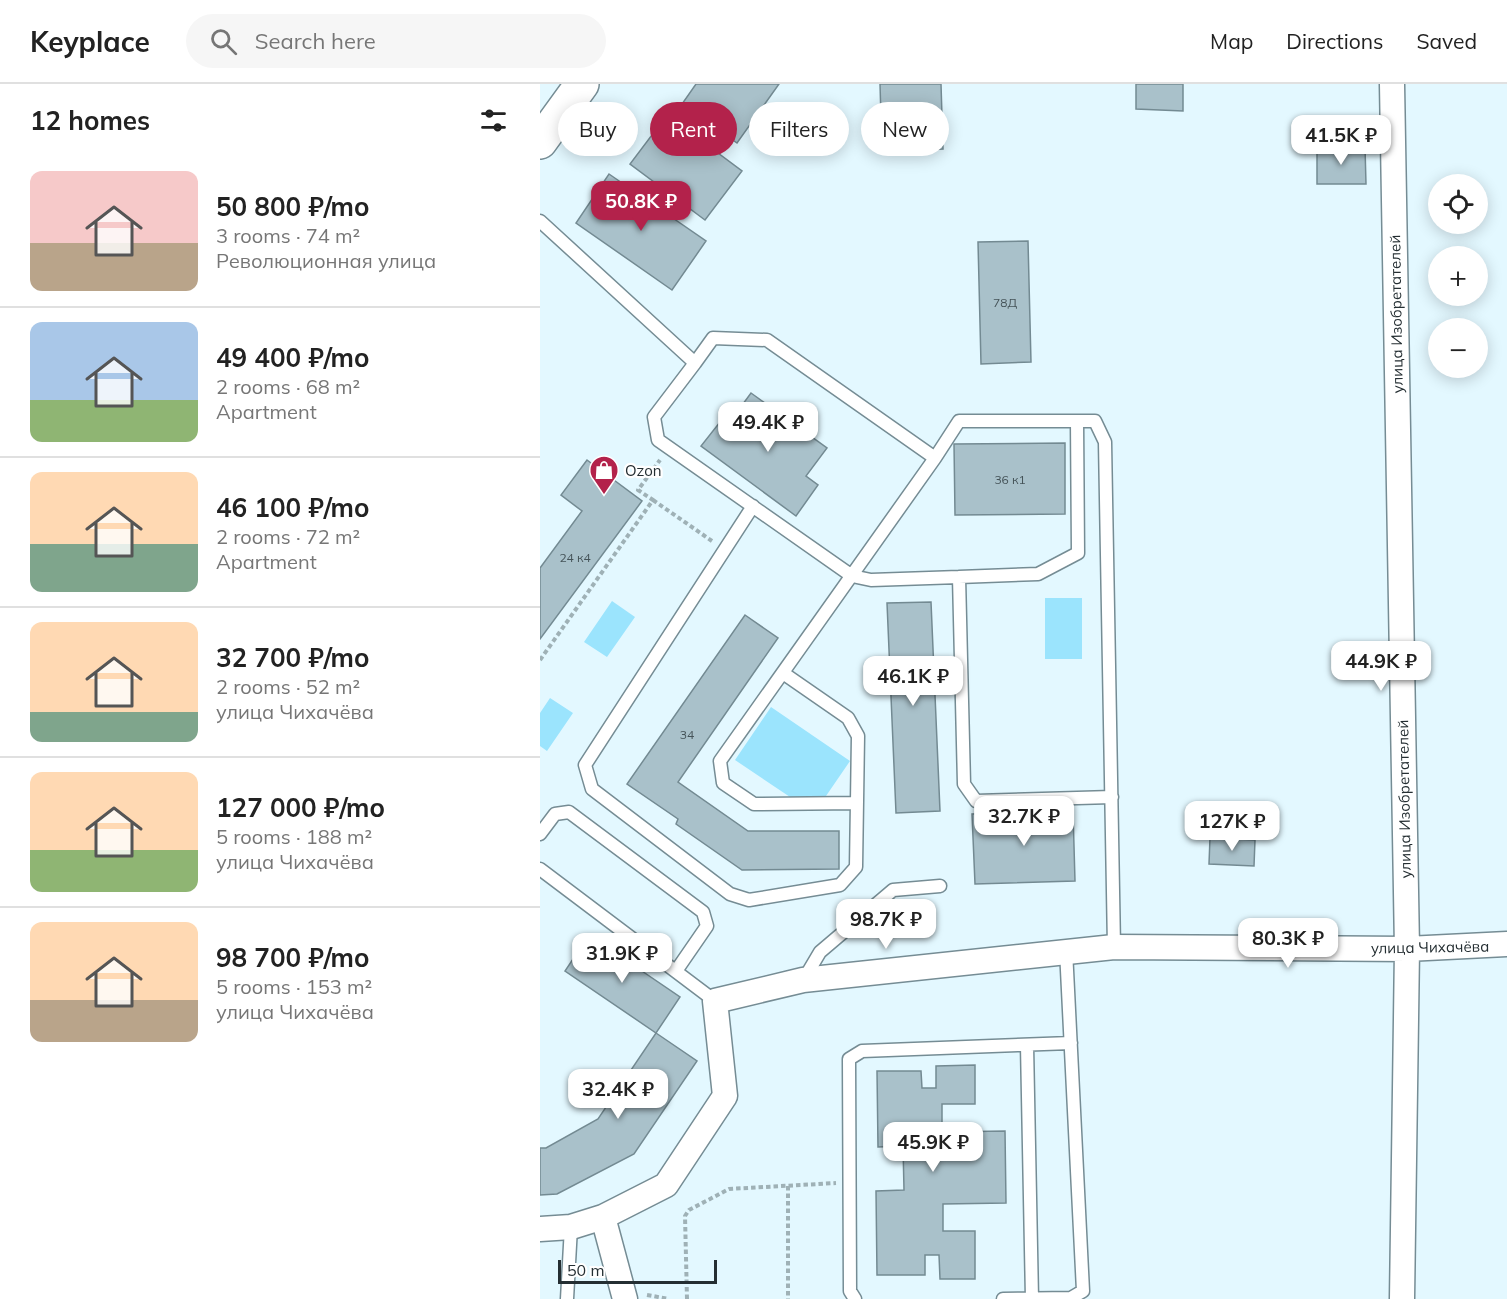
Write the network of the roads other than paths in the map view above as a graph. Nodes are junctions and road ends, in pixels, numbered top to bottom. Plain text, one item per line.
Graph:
1 (582, 84) edge
2 (1392, 84) edge
3 (545, 121) edge
4 (540, 221) edge
5 (695, 363) junction
6 (1077, 421) junction
7 (935, 458) junction
8 (753, 506) junction
9 (852, 576) junction
10 (959, 577) junction
11 (783, 673) junction
12 (1112, 797) junction
13 (857, 803) junction
14 (540, 834) edge
15 (540, 869) edge
16 (940, 886) dead end
17 (1507, 945) edge
18 (1114, 947) junction
19 (1407, 949) junction
20 (1066, 950) junction
21 (676, 971) junction
22 (803, 980) junction
23 (715, 1000) junction
24 (1071, 1043) junction
25 (1027, 1045) junction
26 (603, 1217) junction
27 (571, 1227) junction
28 (540, 1229) edge
29 (567, 1299) edge
30 (625, 1299) edge
31 (855, 1299) edge
32 (1003, 1299) edge
33 (1032, 1299) edge
34 (1402, 1299) edge

1 - 3 main road
2 - 19 street, улица Изобретателей
4 - 5 lane
5 - 7 lane
5 - 8 lane
6 - 7 lane
6 - 10 lane
6 - 12 lane
7 - 9 lane
8 - 9 lane
8 - 13 lane
9 - 10 lane
9 - 11 lane
10 - 12 lane
11 - 13 lane
11 - 13 lane
12 - 18 lane
14 - 21 lane
15 - 21 lane
16 - 22 lane
17 - 19 street, улица Чихачёва
18 - 19 street, улица Чихачёва
18 - 20 street, улица Чихачёва
19 - 34 street, улица Изобретателей
20 - 22 street, улица Чихачёва
20 - 24 lane
21 - 23 lane
22 - 23 street, улица Чихачёва
23 - 26 street
24 - 25 lane
24 - 33 lane
25 - 31 lane
25 - 33 lane
26 - 27 street
26 - 30 street
27 - 28 street
27 - 29 lane
32 - 33 lane

